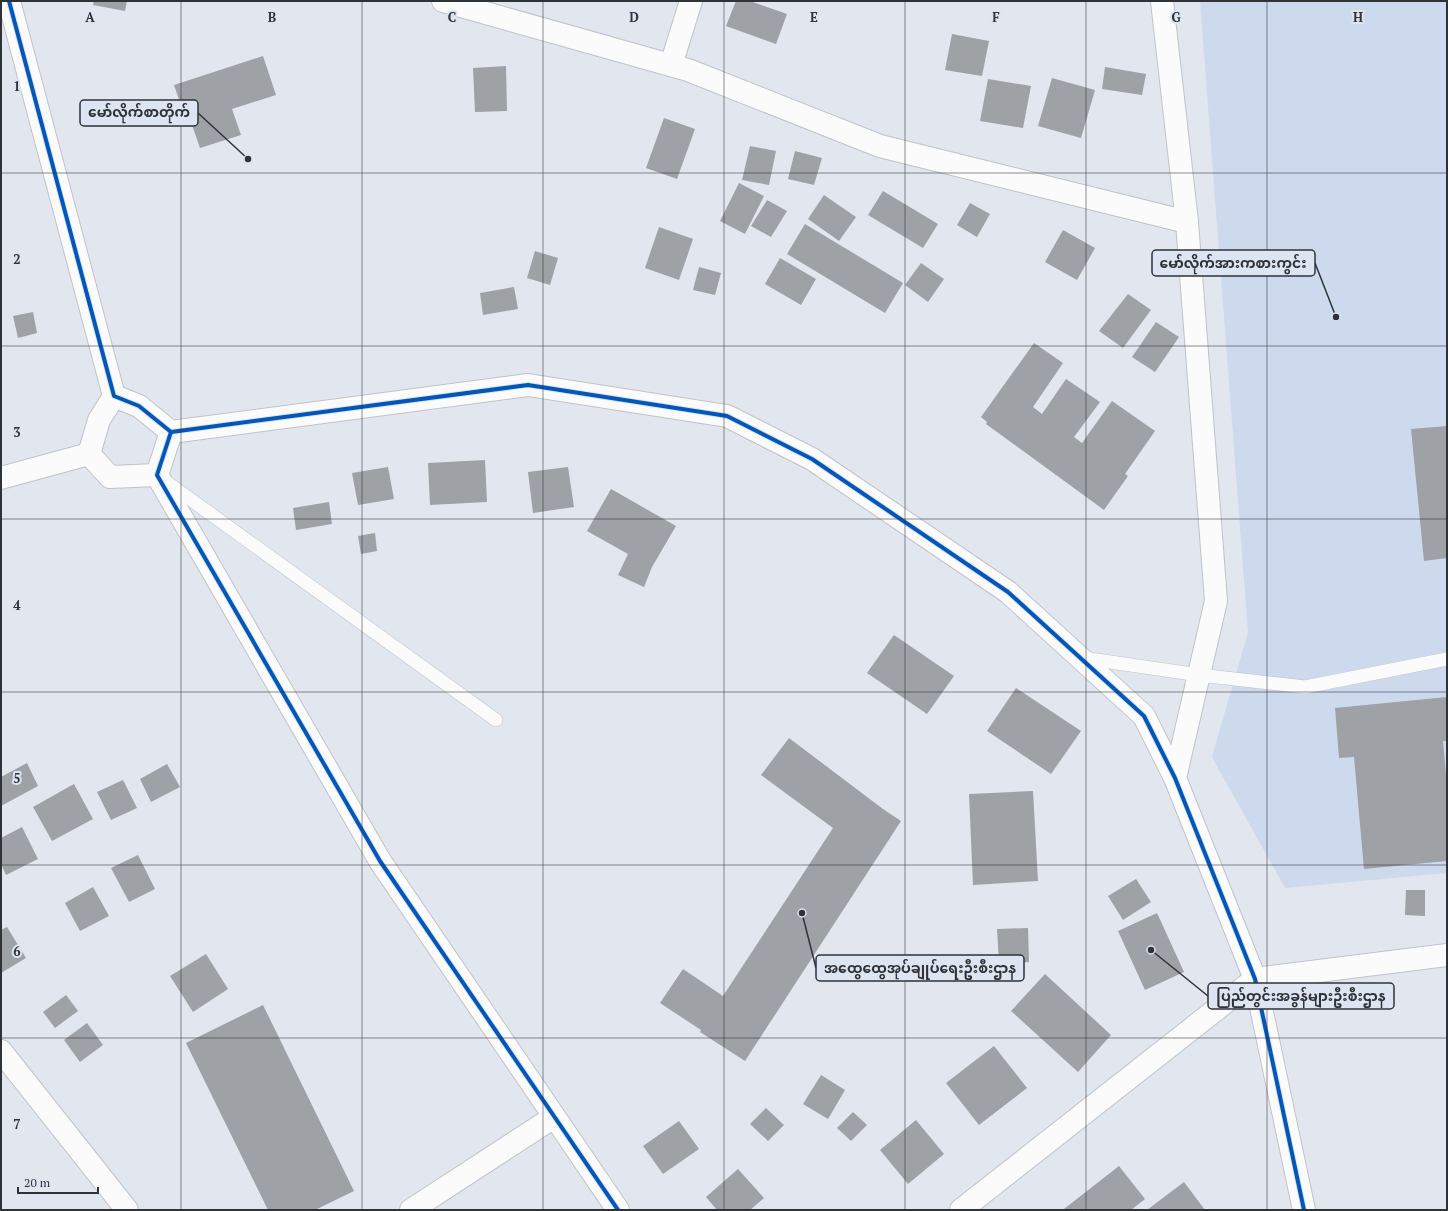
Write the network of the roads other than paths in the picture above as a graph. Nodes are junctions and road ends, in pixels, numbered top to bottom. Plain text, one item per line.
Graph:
1 (9, 1) edge
2 (443, 1) edge
3 (691, 1) edge
4 (1162, 1) edge
5 (671, 65) junction
6 (1188, 222) junction
7 (114, 396) junction
8 (171, 432) junction
9 (89, 454) junction
10 (157, 475) junction
11 (1, 478) edge
12 (1080, 658) junction
13 (1447, 659) edge
14 (1199, 675) junction
15 (496, 720) dead end
16 (1175, 778) junction
17 (1447, 954) edge
18 (1255, 979) junction
19 (1, 1051) edge
20 (554, 1117) junction
21 (127, 1210) edge
22 (411, 1210) edge
23 (618, 1210) edge
24 (961, 1210) edge
25 (1304, 1210) edge

1 - 7 street
2 - 5 street
3 - 5 street
4 - 6 street
5 - 6 street
6 - 14 street
7 - 8 street
7 - 9 street
8 - 10 street
8 - 12 street
9 - 10 street
9 - 11 street
10 - 15 lane
10 - 20 street
12 - 14 lane
12 - 16 street
13 - 14 lane
14 - 16 street
16 - 18 street
17 - 18 street
18 - 24 street
18 - 25 street
19 - 21 street
20 - 22 street
20 - 23 street

